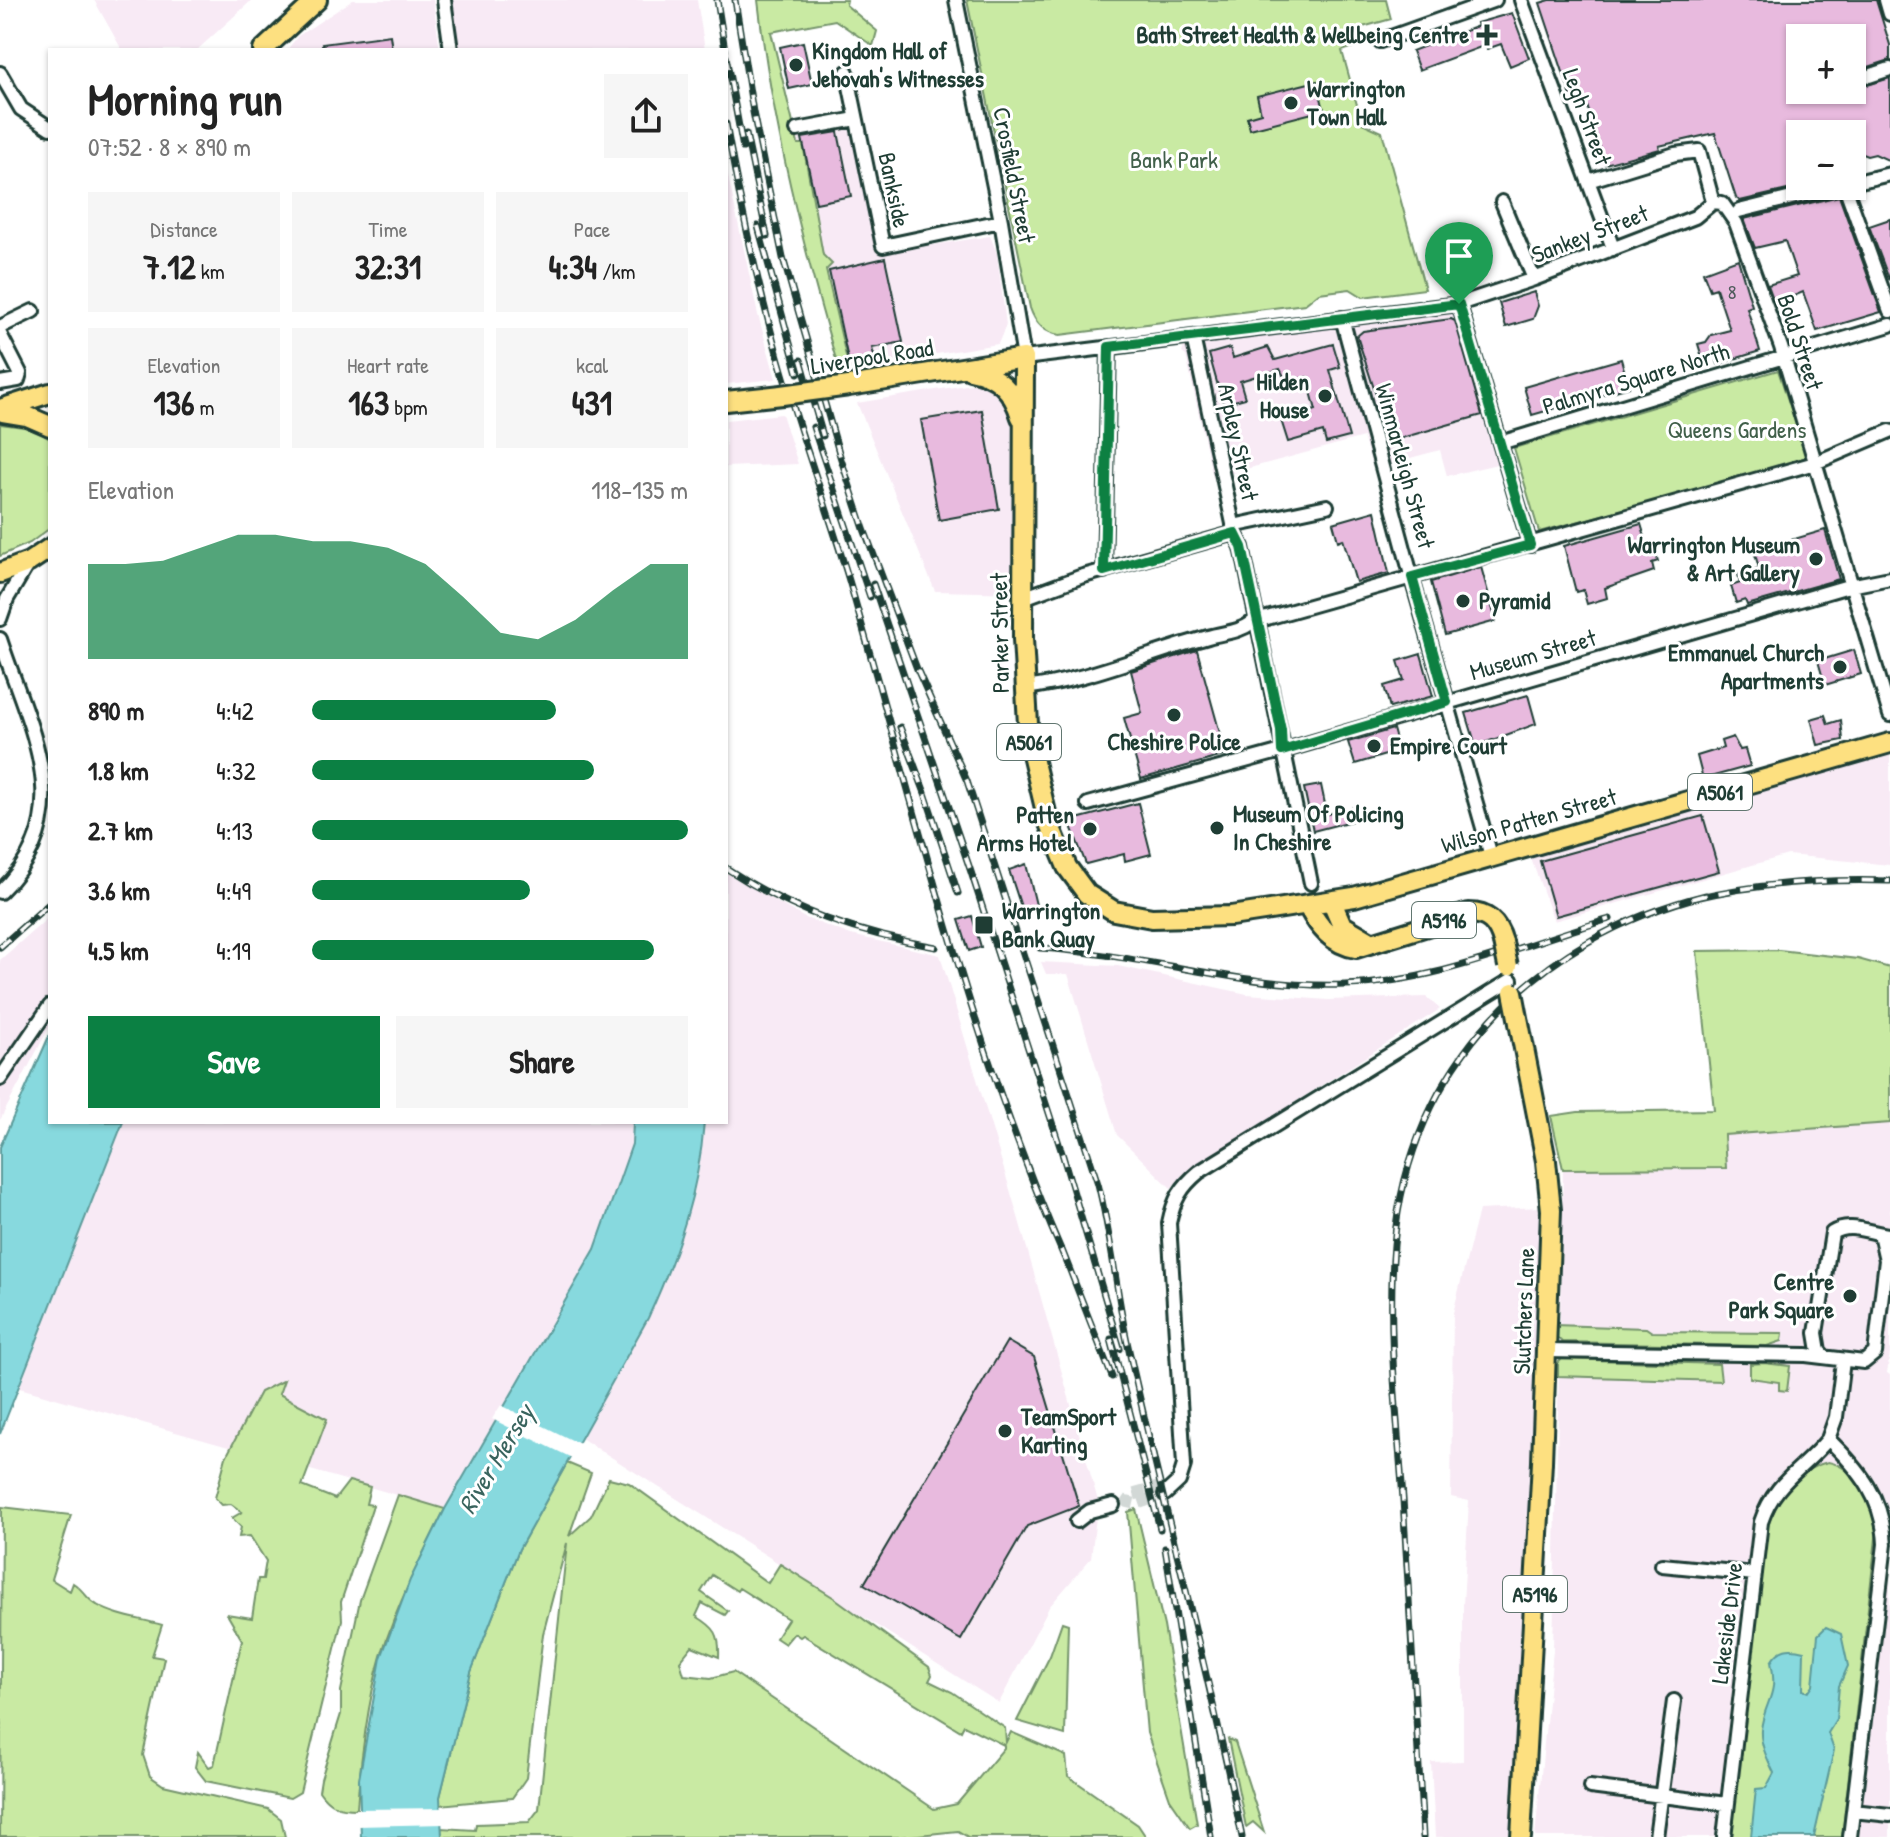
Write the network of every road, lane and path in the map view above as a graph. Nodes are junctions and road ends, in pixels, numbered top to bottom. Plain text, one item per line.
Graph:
1 (317, 0) edge
2 (444, 0) edge
3 (956, 0) edge
4 (1495, 0) edge
5 (1521, 0) edge
6 (1886, 0) edge
7 (1890, 14) edge
8 (1387, 36) dead end
9 (265, 48) edge
10 (451, 48) edge
11 (1890, 69) edge
12 (847, 72) dead end
13 (0, 73) edge
14 (1869, 76) dead end
15 (856, 119) junction
16 (48, 127) edge
17 (797, 130) dead end
18 (1890, 174) edge
19 (1866, 180) edge
20 (1588, 181) junction
21 (1788, 200) edge
22 (1849, 200) edge
23 (1502, 202) dead end
24 (1713, 202) junction
25 (1736, 213) junction
26 (1001, 221) junction
27 (1613, 248) junction
28 (1534, 279) junction
29 (1459, 304) junction
30 (33, 311) dead end
31 (1890, 311) edge
32 (1342, 318) junction
33 (1890, 325) edge
34 (0, 327) edge
35 (0, 334) edge
36 (1193, 337) junction
37 (1109, 347) junction
38 (1783, 356) junction
39 (1024, 358) junction
40 (953, 369) junction
41 (0, 383) edge
42 (48, 394) edge
43 (728, 401) edge
44 (0, 411) edge
45 (1023, 423) junction
46 (48, 425) edge
47 (1890, 431) edge
48 (1500, 443) junction
49 (1815, 463) junction
50 (1327, 506) dead end
51 (1234, 529) junction
52 (1530, 545) junction
53 (48, 549) edge
54 (29, 562) junction
55 (1104, 571) junction
56 (0, 573) edge
57 (1412, 577) junction
58 (1890, 578) edge
59 (1852, 586) junction
60 (1023, 598) junction
61 (0, 619) edge
62 (1258, 621) junction
63 (0, 639) edge
64 (6, 675) edge
65 (1024, 688) junction
66 (1447, 702) junction
67 (1890, 715) edge
68 (1890, 743) edge
69 (1282, 751) junction
70 (1088, 804) dead end
71 (47, 812) edge
72 (1491, 856) junction
73 (1311, 883) dead end
74 (0, 892) edge
75 (1332, 902) junction
76 (1308, 907) junction
77 (1129, 915) joint
78 (1371, 942) junction
79 (1510, 979) junction
80 (48, 1009) edge
81 (0, 1079) edge
82 (1885, 1235) edge
83 (1888, 1259) edge
84 (1816, 1333) junction
85 (1547, 1351) junction
86 (1775, 1355) junction
87 (1825, 1357) junction
88 (1843, 1361) junction
89 (1828, 1439) junction
90 (1167, 1489) tunnel mouth
91 (1113, 1505) dead end
92 (1077, 1521) dead end
93 (1662, 1565) dead end
94 (1755, 1574) junction
95 (1884, 1600) edge
96 (1674, 1701) dead end
97 (1590, 1787) dead end
98 (1661, 1796) junction
99 (1727, 1804) junction
100 (1853, 1811) junction
101 (1890, 1815) edge
102 (1521, 1837) edge
103 (1656, 1837) edge
104 (1724, 1837) edge
105 (1850, 1837) edge

1 - 9 highway
2 - 10 street
3 - 26 street, Crosfield Street
4 - 8 street
5 - 20 street, Legh Street
6 - 7 street
11 - 14 street
12 - 15 street, Bankside
13 - 16 street
15 - 17 street
15 - 26 street, Bankside
18 - 19 street
20 - 24 street
20 - 27 street, Legh Street
21 - 25 street
22 - 31 street
23 - 28 street
24 - 25 street
24 - 27 street, Sankey Street
25 - 38 street, Bold Street
26 - 39 street, Crosfield Street
27 - 28 street, Sankey Street
28 - 29 street, Sankey Street
29 - 32 street, Sankey Street
29 - 48 street
30 - 34 street
32 - 36 street, Sankey Street
32 - 57 street, Winmarleigh Street
33 - 38 street, Palmyra Square North
35 - 41 street
36 - 37 street, Sankey Street
36 - 51 street, Arpley Street
37 - 39 street, Sankey Street
37 - 55 street
38 - 48 street, Palmyra Square North
38 - 49 street, Bold Street
39 - 40 highway, Liverpool Road
39 - 45 highway, Parker Street / A5061
40 - 43 highway, Liverpool Road, bridge
40 - 45 highway
42 - 44 highway
44 - 46 highway
45 - 60 highway, Parker Street / A5061
47 - 49 street
48 - 52 street
49 - 52 street
49 - 59 street, Bold Street
50 - 51 street
51 - 55 street
51 - 62 street, Arpley Street
52 - 57 street
53 - 54 highway
54 - 56 highway
54 - 61 street
55 - 60 street
57 - 62 street
57 - 66 street, Winmarleigh Street
58 - 59 street, Museum Street
59 - 66 street, Museum Street
59 - 67 street, Bold Street
60 - 65 highway, Parker Street / A5061
62 - 65 street
62 - 69 street, Arpley Street
63 - 64 street
64 - 71 street
65 - 77 highway, Parker Street / A5061
66 - 69 street, Museum Street
66 - 72 street, Winmarleigh Street
68 - 72 highway, Wilson Patten Street / A5061
69 - 70 street, Museum Street
69 - 73 street, Arpley Street
71 - 74 street
72 - 75 highway, Wilson Patten Street / A5061
75 - 76 highway, Wilson Patten Street / A5061
75 - 78 highway
76 - 77 highway, Wilson Patten Street / A5061
76 - 78 highway, Slutchers Lane / A5196
78 - 79 highway, Slutchers Lane / A5196, bridge
79 - 85 highway, Slutchers Lane / A5196, bridge
79 - 90 street
80 - 81 street
82 - 83 street
82 - 84 street
83 - 88 street
84 - 86 street
84 - 87 street
85 - 86 street
85 - 102 highway, Slutchers Lane / A5196
86 - 87 street
87 - 88 street
88 - 89 street
89 - 94 street, Lakeside Drive
89 - 95 street
91 - 92 street
93 - 94 street
94 - 99 street, Lakeside Drive
95 - 100 street
96 - 98 street
97 - 98 street
98 - 99 street
98 - 103 street
99 - 104 street, Lakeside Drive
100 - 101 street
100 - 105 street

